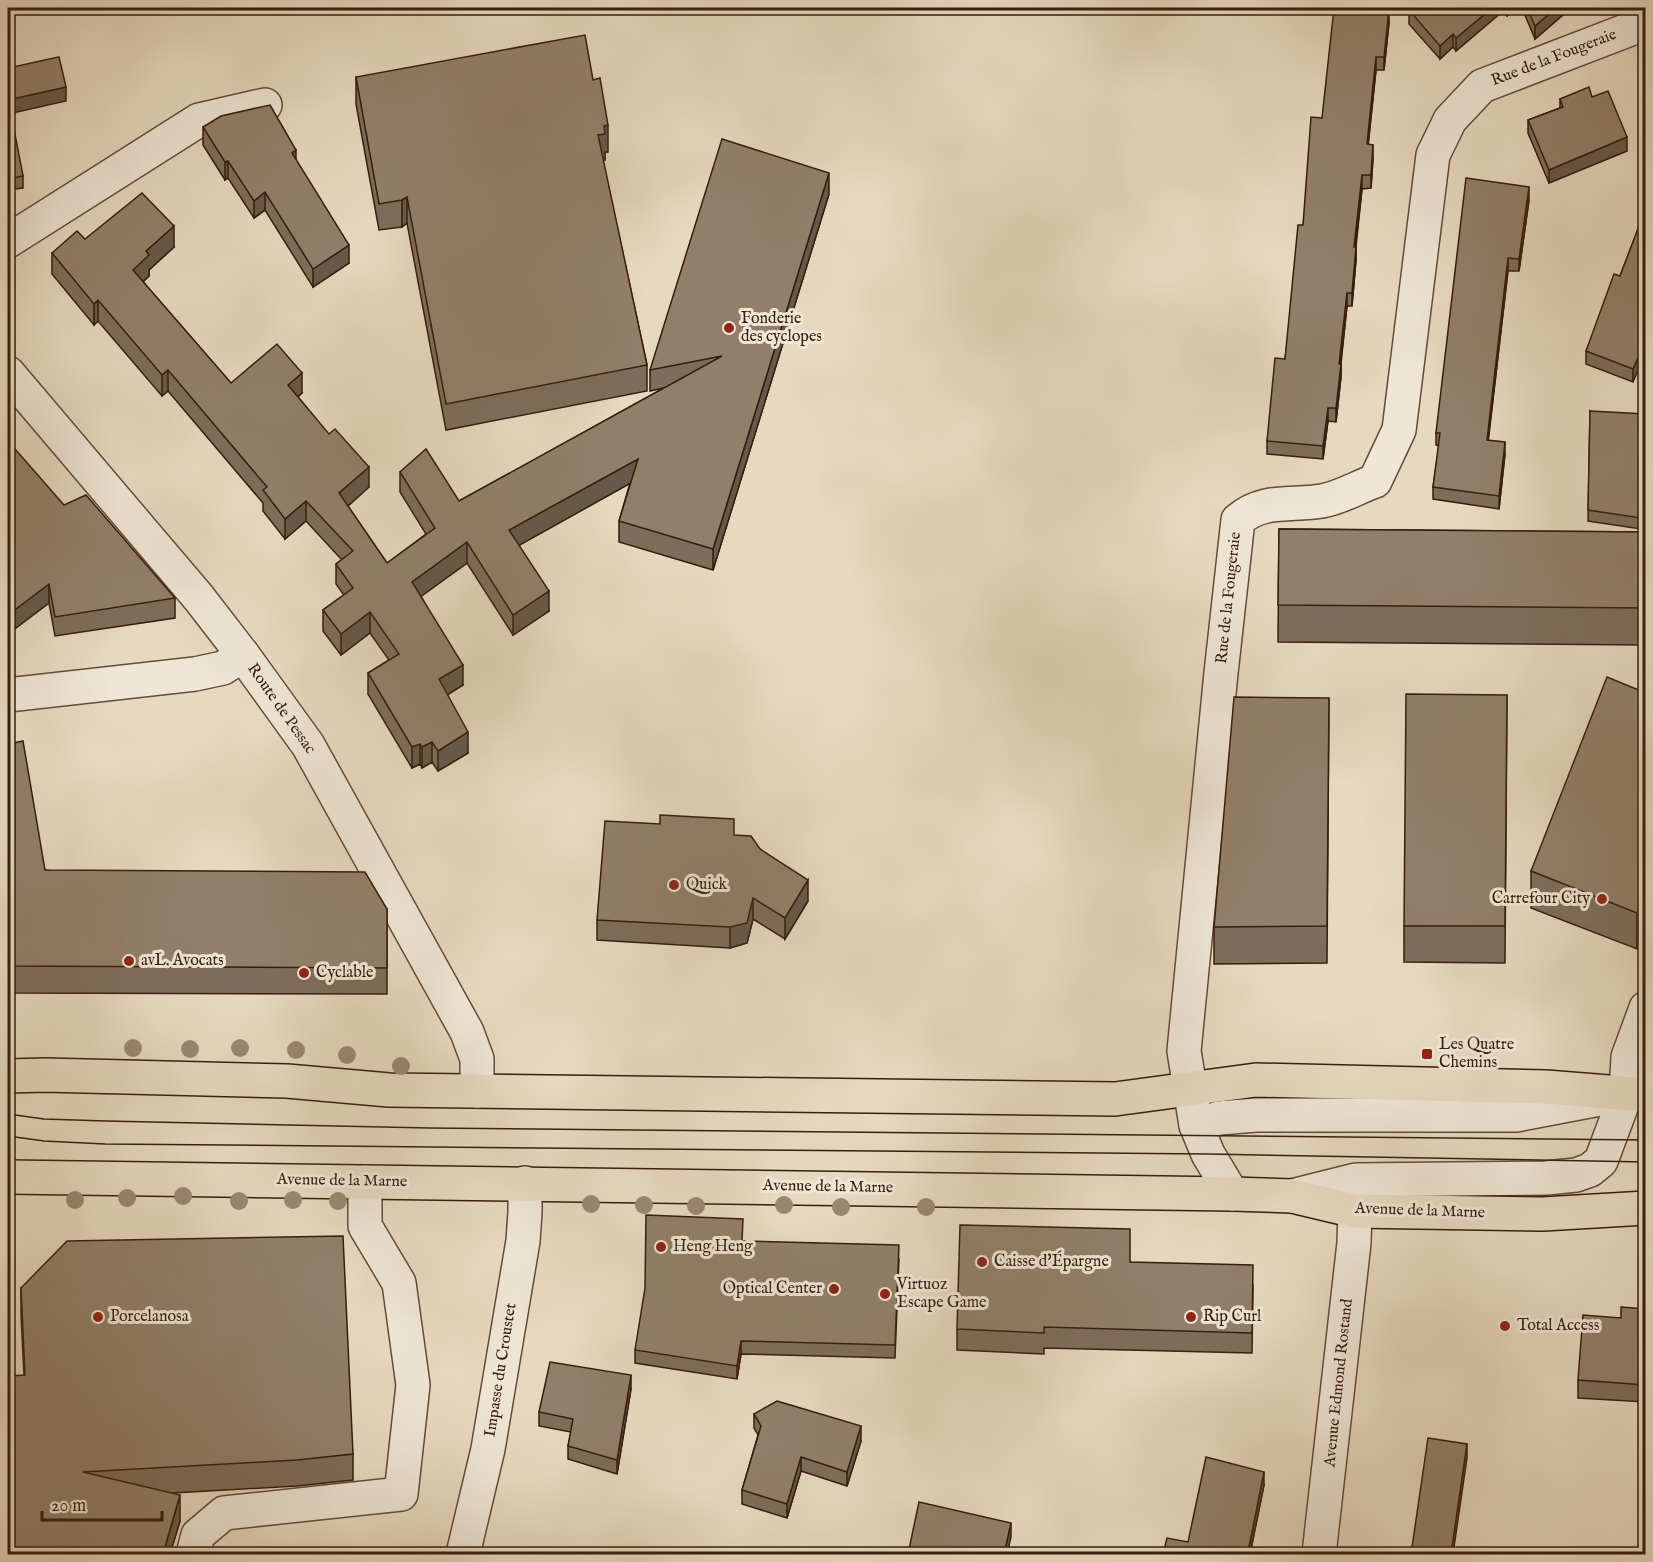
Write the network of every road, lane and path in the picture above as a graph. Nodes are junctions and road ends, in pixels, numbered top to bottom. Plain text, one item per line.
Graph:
1 (1646, 23) edge
2 (265, 105) edge
3 (8, 241) edge
4 (8, 373) edge
5 (243, 655) junction
6 (8, 695) edge
7 (1646, 1008) edge
8 (8, 1076) edge
9 (1189, 1089) junction
10 (477, 1091) junction
11 (1636, 1094) edge
12 (1196, 1125) junction
13 (8, 1177) edge
14 (364, 1182) junction
15 (525, 1183) junction
16 (1232, 1194) junction
17 (1292, 1196) junction
18 (1646, 1208) edge
19 (1354, 1211) junction
20 (193, 1554) edge
21 (463, 1554) edge
22 (1319, 1554) edge

1 - 9 street, Rue de la Fougeraie
2 - 3 street
4 - 5 street, Route de Pessac
5 - 6 street
5 - 10 street, Route de Pessac
7 - 11 street
8 - 10 main road
9 - 10 main road
9 - 11 main road
9 - 12 street, Rue de la Fougeraie
11 - 12 street
11 - 17 street
12 - 16 street, Rue de la Fougeraie
13 - 14 main road, Avenue de la Marne
14 - 15 main road, Avenue de la Marne
14 - 20 street
15 - 16 main road, Avenue de la Marne
15 - 21 street, Impasse du Croustet
16 - 17 main road, Avenue de la Marne
17 - 19 main road, Avenue de la Marne
18 - 19 main road, Avenue de la Marne
19 - 22 street, Avenue Edmond Rostand

